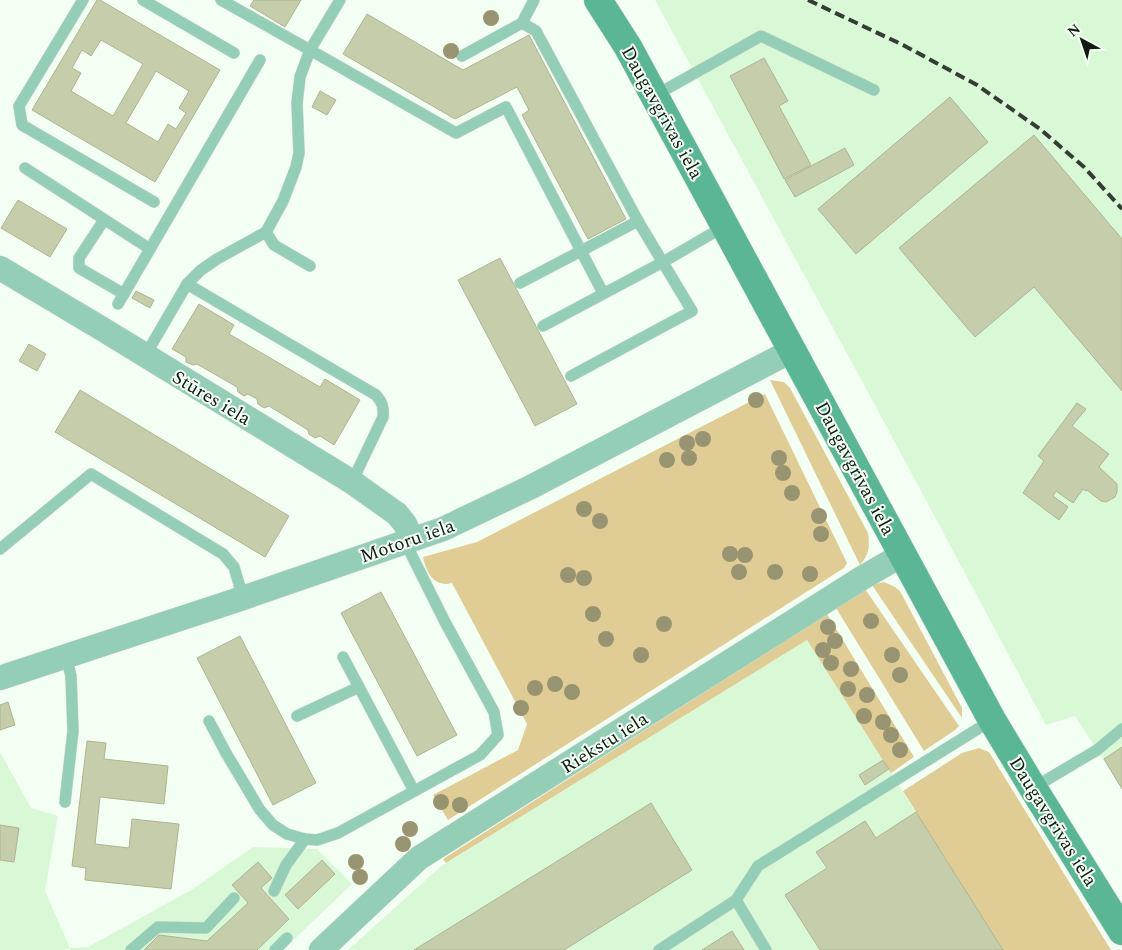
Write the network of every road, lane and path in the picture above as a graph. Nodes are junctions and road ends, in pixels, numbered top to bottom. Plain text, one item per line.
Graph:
1 (83, 0) edge
2 (143, 0) edge
3 (221, 0) edge
4 (340, 0) edge
5 (534, 0) edge
6 (598, 0) edge
7 (522, 23) junction
8 (310, 50) junction
9 (234, 53) dead end
10 (462, 56) dead end
11 (260, 60) dead end
12 (874, 90) dead end
13 (654, 96) junction
14 (25, 168) dead end
15 (154, 202) dead end
16 (104, 220) junction
17 (638, 221) junction
18 (726, 226) junction
19 (266, 232) junction
20 (150, 249) junction
21 (581, 251) junction
22 (663, 262) junction
23 (310, 266) dead end
24 (0, 268) edge
25 (520, 283) dead end
26 (187, 284) junction
27 (603, 293) junction
28 (543, 326) dead end
29 (792, 350) junction
30 (145, 356) junction
31 (571, 376) dead end
32 (352, 482) junction
33 (409, 540) junction
34 (0, 549) edge
35 (902, 555) junction
36 (243, 598) junction
37 (66, 656) junction
38 (343, 657) dead end
39 (0, 678) edge
40 (359, 687) junction
41 (297, 716) dead end
42 (992, 720) junction
43 (209, 721) dead end
44 (1122, 728) edge
45 (1033, 788) junction
46 (414, 791) junction
47 (64, 802) dead end
48 (305, 839) junction
49 (274, 891) dead end
50 (234, 898) dead end
51 (736, 900) junction
52 (1122, 931) edge
53 (288, 938) dead end
54 (131, 950) edge
55 (275, 950) edge
56 (321, 950) edge
57 (659, 950) edge
58 (766, 950) edge

1 - 15 lane
2 - 9 lane
3 - 8 lane
4 - 8 lane
5 - 7 lane
6 - 13 main road, Daugavgrīvas iela
7 - 10 lane
7 - 17 lane
8 - 19 lane
8 - 21 lane
11 - 20 lane
12 - 13 lane
13 - 18 main road, Daugavgrīvas iela
14 - 16 lane
16 - 20 lane
16 - 20 lane
17 - 21 lane
17 - 22 lane
18 - 22 lane
18 - 29 main road, Daugavgrīvas iela
19 - 23 lane
19 - 26 lane
21 - 25 lane
21 - 27 lane
22 - 27 lane
22 - 31 lane
24 - 30 street, Stūres iela
26 - 30 lane
26 - 32 lane
27 - 28 lane
29 - 33 street, Motoru iela
29 - 35 main road, Daugavgrīvas iela
30 - 32 street, Stūres iela
32 - 33 street, Stūres iela
33 - 36 street, Motoru iela
33 - 46 lane
34 - 36 lane
35 - 42 main road, Daugavgrīvas iela
35 - 56 street, Riekstu iela
36 - 37 street, Motoru iela
37 - 39 street, Motoru iela
37 - 47 lane
38 - 40 lane
40 - 41 lane
40 - 46 lane
42 - 45 main road, Daugavgrīvas iela
42 - 51 lane
43 - 48 lane
44 - 45 lane
45 - 52 main road, Daugavgrīvas iela
46 - 48 lane
48 - 49 lane
50 - 54 lane
51 - 57 lane
51 - 58 lane
53 - 55 lane

